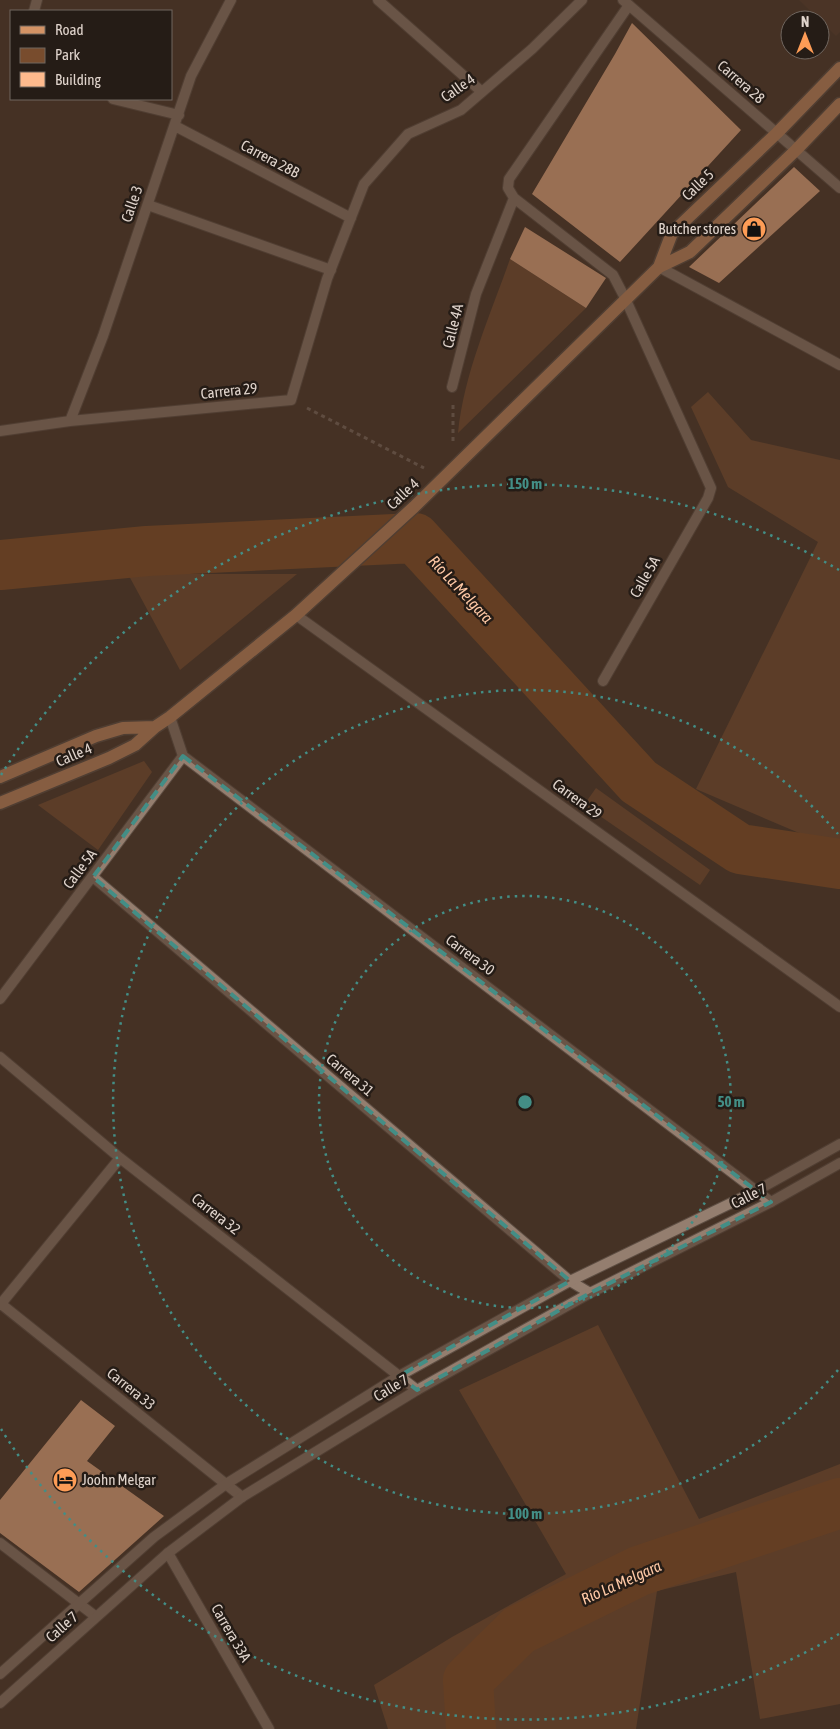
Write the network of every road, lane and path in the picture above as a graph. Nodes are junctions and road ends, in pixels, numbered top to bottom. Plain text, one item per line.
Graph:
1 (231, 0) edge
2 (378, 0) edge
3 (582, 0) edge
4 (626, 3) edge
5 (840, 68) edge
6 (482, 92) junction
7 (116, 100) edge
8 (840, 104) edge
9 (179, 115) junction
10 (175, 126) junction
11 (777, 133) junction
12 (796, 150) junction
13 (840, 188) edge
14 (514, 198) junction
15 (148, 205) junction
16 (351, 218) junction
17 (659, 267) junction
18 (331, 270) junction
19 (625, 298) junction
20 (840, 366) edge
21 (452, 387) joint
22 (291, 400) junction
23 (70, 422) junction
24 (0, 431) edge
25 (453, 467) junction
26 (443, 478) junction
27 (296, 615) junction
28 (603, 680) dead end
29 (170, 717) junction
30 (155, 726) junction
31 (183, 756) junction
32 (0, 777) edge
33 (0, 803) edge
34 (93, 877) junction
35 (0, 999) edge
36 (840, 1007) edge
37 (0, 1057) edge
38 (840, 1144) edge
39 (120, 1158) junction
40 (840, 1163) edge
41 (756, 1191) junction
42 (771, 1202) junction
43 (570, 1281) junction
44 (590, 1292) junction
45 (0, 1304) edge
46 (400, 1376) junction
47 (417, 1390) junction
48 (226, 1484) junction
49 (242, 1496) junction
50 (0, 1543) edge
51 (168, 1552) junction
52 (80, 1604) junction
53 (96, 1616) junction
54 (0, 1674) edge
55 (0, 1703) edge
56 (269, 1729) edge

1 - 9 street, Calle 3
2 - 6 street
3 - 6 street, Calle 4
4 - 11 street, Carrera 28
4 - 14 street
5 - 11 main road, Calle 5
6 - 16 street, Calle 4
7 - 9 street
8 - 12 main road
9 - 10 street, Calle 3
10 - 15 street, Calle 3
10 - 16 street, Carrera 28B
11 - 12 street, Carrera 28
11 - 17 main road, Calle 5
12 - 13 street, Carrera 28
12 - 17 main road
14 - 19 street
14 - 21 street, Calle 4A
15 - 18 street
15 - 23 street, Calle 3
16 - 18 street, Calle 4
17 - 19 main road, Calle 4
17 - 20 street
18 - 22 street, Calle 4
19 - 25 main road, Calle 4
19 - 28 street, Calle 5A
21 - 25 path
22 - 23 street, Carrera 29
22 - 26 path
23 - 24 street, Carrera 29
25 - 26 main road, Calle 4
26 - 27 main road, Calle 4
27 - 29 main road, Calle 4
27 - 36 street, Carrera 29
29 - 30 main road, Calle 4
29 - 31 street
30 - 32 main road, Calle 4
30 - 33 main road, Calle 4
31 - 34 street, Calle 5A
31 - 41 street, Carrera 30
34 - 35 street, Calle 5A
34 - 43 street, Carrera 31
37 - 39 street, Carrera 32
38 - 41 street, Calle 7
39 - 45 street
39 - 46 street, Carrera 32
40 - 42 street, Calle 7
41 - 42 street, Carrera 30
41 - 43 street, Calle 7
42 - 44 street, Calle 7
43 - 44 street, Carrera 31
43 - 46 street, Calle 7
44 - 47 street, Calle 7
45 - 48 street, Carrera 33
46 - 47 street, Carrera 32
46 - 48 street, Calle 7
47 - 49 street, Calle 7
48 - 49 street, Carrera 33
48 - 52 street, Calle 7
49 - 51 street, Calle 7
50 - 52 street
51 - 53 street, Calle 7
51 - 56 street, Carrera 33A
52 - 53 street
52 - 54 street, Calle 7
53 - 55 street, Calle 7

